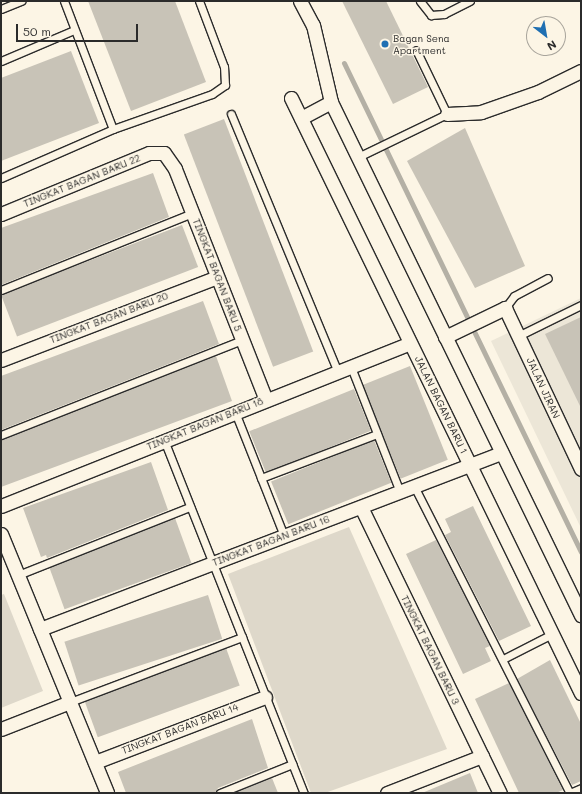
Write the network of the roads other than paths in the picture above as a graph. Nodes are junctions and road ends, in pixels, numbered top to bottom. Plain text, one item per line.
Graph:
1 (21, 1) edge
2 (64, 1) edge
3 (199, 1) edge
4 (300, 1) edge
5 (420, 1) edge
6 (470, 1) edge
7 (1, 9) edge
8 (74, 30) junction
9 (416, 50) dead end
10 (1, 61) edge
11 (581, 71) edge
12 (291, 98) dead end
13 (331, 102) junction
14 (231, 114) dead end
15 (447, 114) junction
16 (301, 118) junction
17 (113, 129) junction
18 (164, 153) joint
19 (358, 157) junction
20 (1, 178) edge
21 (193, 213) junction
22 (1, 214) edge
23 (217, 276) junction
24 (548, 278) dead end
25 (1, 290) edge
26 (581, 305) edge
27 (505, 308) junction
28 (518, 336) junction
29 (445, 337) junction
30 (242, 340) junction
31 (410, 343) junction
32 (1, 360) edge
33 (352, 367) junction
34 (338, 372) junction
35 (266, 400) junction
36 (235, 412) junction
37 (377, 434) junction
38 (1, 435) edge
39 (164, 440) junction
40 (502, 453) junction
41 (580, 462) edge
42 (470, 465) junction
43 (261, 478) junction
44 (414, 486) junction
45 (400, 492) junction
46 (1, 506) edge
47 (190, 507) junction
48 (361, 507) junction
49 (1, 534) edge
50 (284, 536) junction
51 (213, 563) junction
52 (18, 575) junction
53 (581, 615) edge
54 (40, 630) junction
55 (552, 634) junction
56 (242, 637) junction
57 (503, 660) junction
58 (581, 693) edge
59 (266, 696) junction
60 (70, 702) junction
61 (1, 729) edge
62 (482, 756) junction
63 (95, 762) junction
64 (292, 764) junction
65 (581, 788) edge
66 (107, 793) edge
67 (220, 793) edge
68 (304, 793) edge
69 (387, 793) edge
70 (500, 793) edge
71 (570, 793) edge

1 - 7 lane
2 - 8 lane
3 - 17 lane
4 - 13 street
5 - 6 lane
8 - 10 lane
8 - 17 lane
9 - 15 lane
11 - 15 street
12 - 16 street, JALAN BAGAN BARU 1
13 - 16 street
13 - 19 street
14 - 34 lane
15 - 19 lane
16 - 31 street, JALAN BAGAN BARU 1
17 - 20 lane
18 - 21 street, TINGKAT BAGAN BARU 5
18 - 22 street, TINGKAT BAGAN BARU 22
19 - 29 street
21 - 23 street, TINGKAT BAGAN BARU 5
21 - 25 lane
23 - 30 street, TINGKAT BAGAN BARU 5
23 - 32 street, TINGKAT BAGAN BARU 20
24 - 27 lane
26 - 28 lane
27 - 28 street, JALAN JIRAN
27 - 29 street
28 - 41 street, JALAN JIRAN
29 - 40 street
30 - 35 street, TINGKAT BAGAN BARU 5
30 - 38 lane
31 - 33 street, TINGKAT BAGAN BARU 18
31 - 42 street, JALAN BAGAN BARU 1
33 - 34 street, TINGKAT BAGAN BARU 18
33 - 37 lane
34 - 35 street, TINGKAT BAGAN BARU 18
35 - 36 street, TINGKAT BAGAN BARU 18
36 - 39 street, TINGKAT BAGAN BARU 18
36 - 43 lane
37 - 43 lane
37 - 45 lane
39 - 46 street, TINGKAT BAGAN BARU 18
39 - 47 lane
40 - 42 street, TINGKAT BAGAN BARU 16
40 - 53 street
42 - 44 street, TINGKAT BAGAN BARU 16
42 - 55 street, JALAN BAGAN BARU 1
43 - 50 lane
44 - 45 street, TINGKAT BAGAN BARU 16
44 - 57 lane
45 - 48 street, TINGKAT BAGAN BARU 16
47 - 51 lane
47 - 52 lane
48 - 50 street, TINGKAT BAGAN BARU 16
48 - 62 street, TINGKAT BAGAN BARU 3
49 - 52 street
50 - 51 street, TINGKAT BAGAN BARU 16
51 - 54 street, TINGKAT BAGAN BARU 16
51 - 56 lane
52 - 54 street
54 - 60 street
55 - 57 lane
55 - 58 street, JALAN BAGAN BARU 1
56 - 59 lane
56 - 60 lane
57 - 71 lane
59 - 63 street, TINGKAT BAGAN BARU 14
59 - 64 lane
60 - 61 street
60 - 63 street
62 - 69 street
62 - 70 street, TINGKAT BAGAN BARU 3
63 - 66 street
64 - 67 lane
64 - 68 lane
65 - 71 lane

